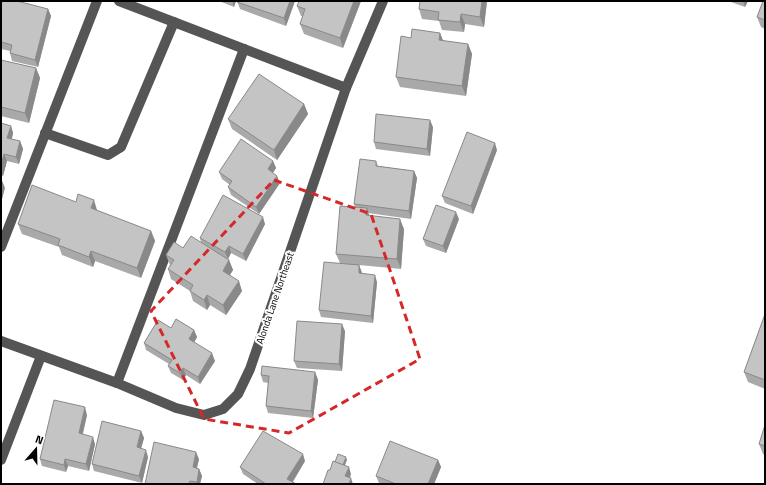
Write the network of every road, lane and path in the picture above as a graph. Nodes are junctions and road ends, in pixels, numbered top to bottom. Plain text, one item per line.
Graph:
1 (97, 1) edge
2 (119, 1) edge
3 (383, 1) edge
4 (174, 22) junction
5 (244, 49) junction
6 (346, 88) junction
7 (45, 134) junction
8 (1, 246) edge
9 (1, 341) edge
10 (41, 356) junction
11 (117, 383) junction
12 (1, 460) edge

1 - 7 street
2 - 4 street
3 - 6 street, Alonda Lane Northeast
4 - 5 street
4 - 7 street
5 - 6 street
5 - 11 street
6 - 11 street, Alonda Lane Northeast
7 - 8 street
9 - 10 street, Alonda Lane Northeast
10 - 11 street, Alonda Lane Northeast
10 - 12 street

